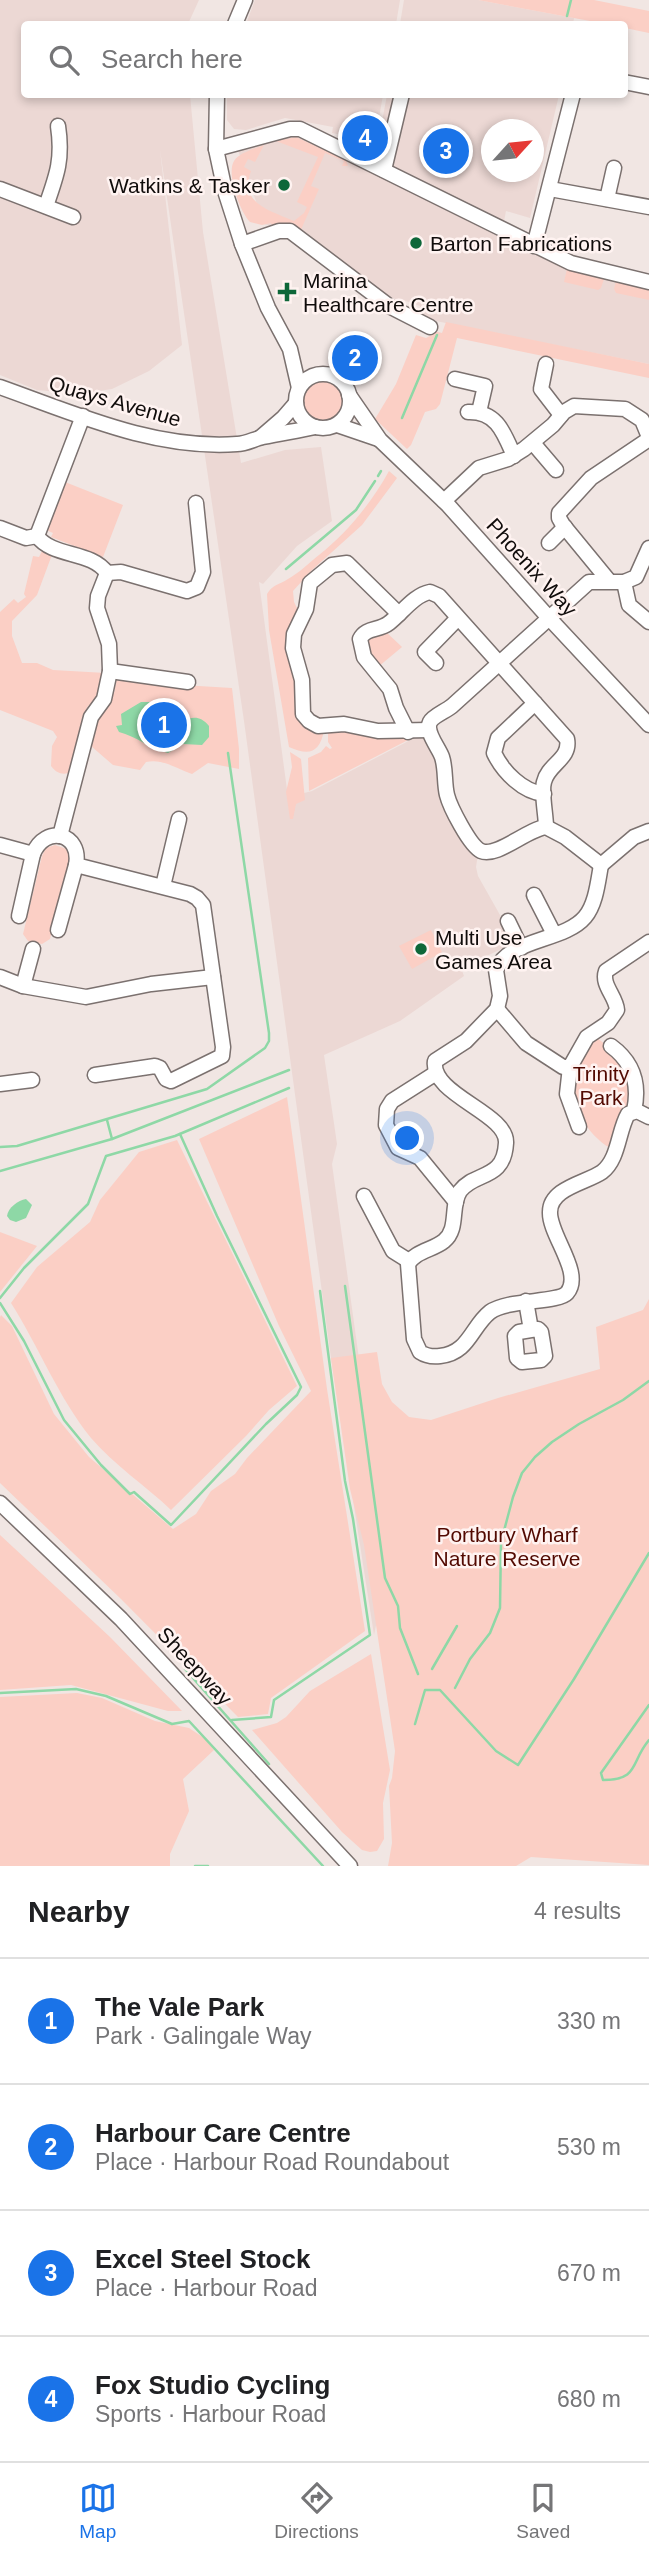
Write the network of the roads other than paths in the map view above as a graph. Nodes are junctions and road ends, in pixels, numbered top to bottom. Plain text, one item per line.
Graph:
1 (245, 0) edge
2 (236, 21) edge
3 (628, 83) edge
4 (649, 87) edge
5 (217, 98) edge
6 (401, 98) edge
7 (572, 98) edge
8 (58, 125) dead end
9 (216, 149) junction
10 (614, 168) dead end
11 (384, 170) junction
12 (0, 189) edge
13 (550, 189) junction
14 (607, 200) junction
15 (46, 206) junction
16 (649, 207) edge
17 (73, 217) dead end
18 (242, 244) junction
19 (534, 246) junction
20 (649, 282) edge
21 (430, 327) dead end
22 (290, 349) junction
23 (545, 364) dead end
24 (321, 374) junction
25 (455, 379) dead end
26 (0, 387) edge
27 (349, 395) junction
28 (297, 396) junction
29 (561, 415) junction
30 (83, 416) junction
31 (646, 418) edge
32 (337, 425) junction
33 (315, 427) junction
34 (260, 438) junction
35 (649, 438) edge
36 (380, 440) junction
37 (533, 443) junction
38 (514, 456) junction
39 (558, 468) dead end
40 (444, 501) junction
41 (196, 503) dead end
42 (565, 527) junction
43 (0, 528) edge
44 (37, 536) junction
45 (549, 544) dead end
46 (649, 548) edge
47 (107, 573) junction
48 (617, 581) junction
49 (399, 614) junction
50 (458, 618) junction
51 (549, 618) junction
52 (649, 622) edge
53 (436, 663) dead end
54 (499, 664) junction
55 (110, 671) junction
56 (188, 682) dead end
57 (535, 703) junction
58 (647, 720) edge
59 (429, 730) junction
60 (408, 732) junction
61 (544, 794) junction
62 (180, 819) dead end
63 (546, 827) junction
64 (649, 831) edge
65 (60, 836) junction
66 (0, 845) edge
67 (33, 854) junction
68 (600, 864) junction
69 (76, 865) junction
70 (163, 886) junction
71 (534, 895) dead end
72 (19, 916) dead end
73 (508, 921) dead end
74 (58, 930) dead end
75 (554, 934) junction
76 (649, 942) edge
77 (521, 948) junction
78 (33, 949) dead end
79 (0, 977) edge
80 (213, 977) junction
81 (23, 986) junction
82 (497, 1009) junction
83 (611, 1046) dead end
84 (570, 1067) junction
85 (436, 1073) junction
86 (95, 1075) dead end
87 (32, 1081) dead end
88 (0, 1084) edge
89 (634, 1111) junction
90 (649, 1117) edge
91 (579, 1127) dead end
92 (364, 1196) dead end
93 (456, 1202) junction
94 (409, 1261) junction
95 (526, 1301) junction
96 (531, 1330) dead end
97 (0, 1503) edge
98 (350, 1866) edge

1 - 2 street
3 - 4 street
5 - 9 street
6 - 11 street
7 - 13 street
8 - 15 street
9 - 11 street
9 - 18 street
10 - 14 street
11 - 19 street
12 - 15 street
13 - 14 street
13 - 19 street
14 - 16 street
15 - 17 street
18 - 21 street
18 - 22 street
19 - 20 street
22 - 24 street
22 - 28 street
23 - 29 street
24 - 27 street
24 - 28 street
25 - 38 street
26 - 30 street, Quays Avenue
27 - 32 street
27 - 36 street, Phoenix Way
28 - 33 street
28 - 34 street
29 - 31 street
29 - 37 street
30 - 34 street, Quays Avenue
30 - 44 street
31 - 35 street
32 - 33 street
32 - 36 street, Phoenix Way
33 - 34 street, Quays Avenue
35 - 42 street
36 - 40 street, Phoenix Way
37 - 38 street
37 - 39 street
38 - 40 street
40 - 51 street, Phoenix Way
41 - 47 street
42 - 45 street
42 - 48 street
43 - 44 street
44 - 47 street
46 - 48 street
47 - 55 street
48 - 51 street
48 - 52 street
49 - 50 street
49 - 60 street
49 - 60 street
50 - 53 street
50 - 54 street
51 - 54 street
51 - 58 street, Phoenix Way
54 - 57 street
54 - 59 street
55 - 56 street
55 - 65 street
57 - 61 street
57 - 61 street
59 - 60 street
59 - 63 street
61 - 63 street
62 - 70 street
63 - 68 street
64 - 68 street
65 - 67 street
65 - 69 street
66 - 67 street
67 - 72 street
68 - 75 street
69 - 70 street
69 - 74 street
70 - 80 street
71 - 75 street
73 - 77 street
75 - 77 street
76 - 84 street
77 - 82 street
78 - 81 street
79 - 81 street
80 - 81 street
80 - 86 street
82 - 84 street
82 - 85 street
83 - 89 street
84 - 91 street
85 - 93 street
85 - 93 street
87 - 88 street
89 - 90 street
89 - 95 street
92 - 94 street
93 - 94 street
94 - 95 street
95 - 96 street
97 - 98 street, Sheepway

